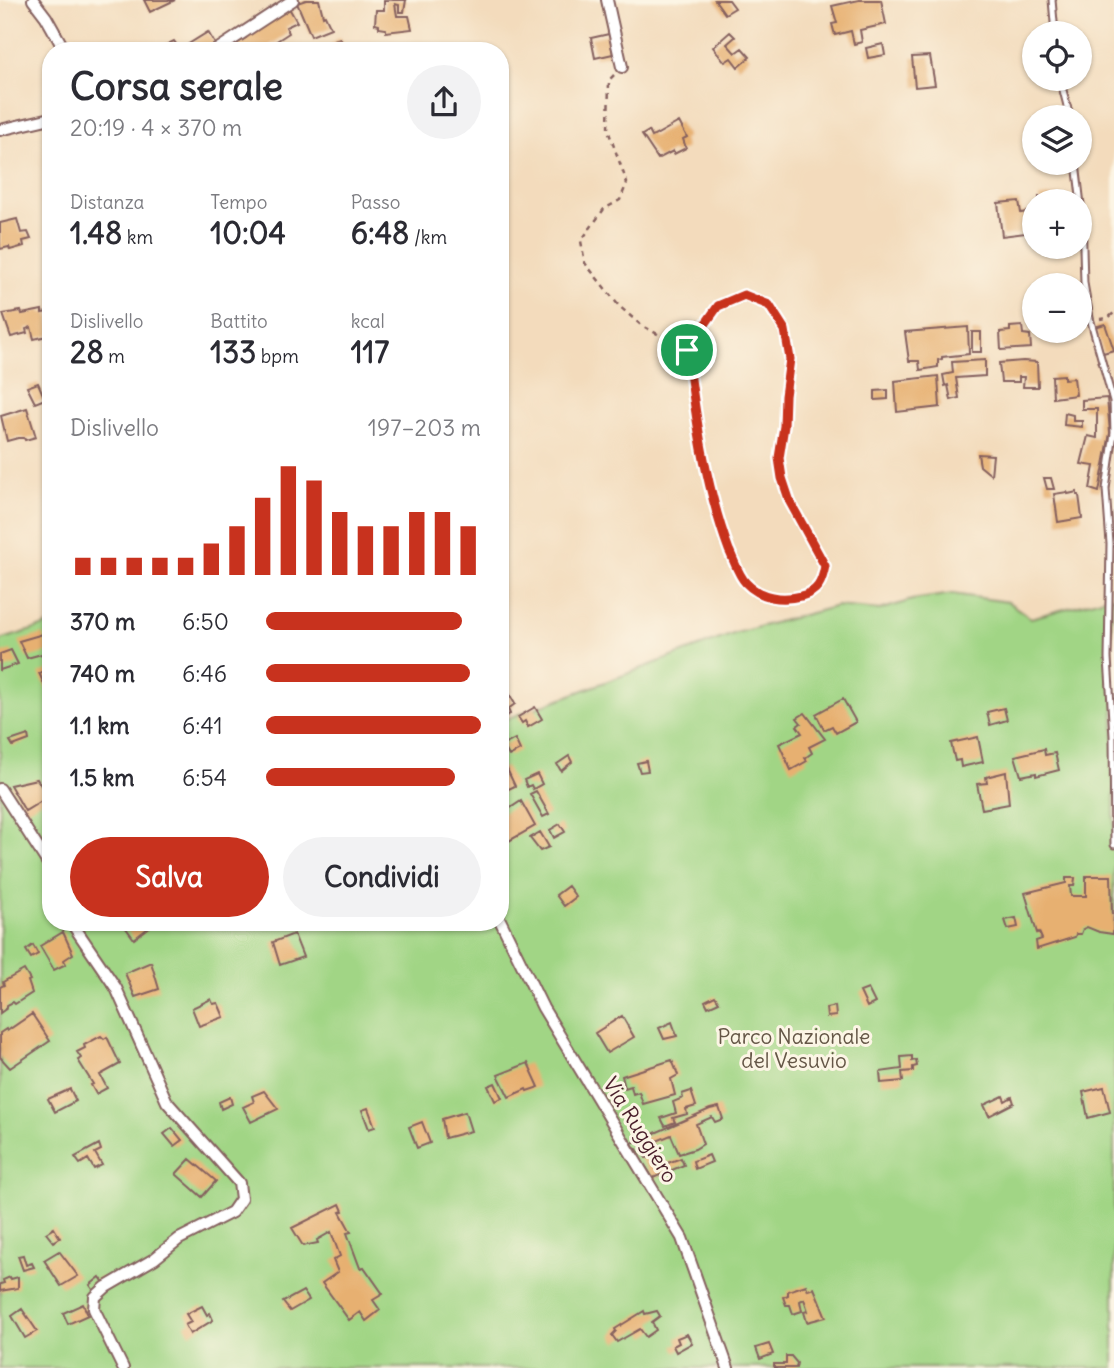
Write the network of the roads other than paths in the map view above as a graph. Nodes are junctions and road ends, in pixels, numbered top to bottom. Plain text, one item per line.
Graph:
1 (33, 0) edge
2 (293, 0) edge
3 (607, 0) edge
4 (1052, 0) edge
5 (1054, 21) edge
6 (60, 42) edge
7 (229, 42) edge
8 (622, 67) road end
9 (42, 120) edge
10 (0, 130) edge
11 (1077, 175) edge
12 (1114, 433) edge
13 (0, 789) edge
14 (1114, 845) edge
15 (42, 854) edge
16 (77, 931) edge
17 (505, 931) edge
18 (123, 1368) edge
19 (728, 1368) edge

1 - 6 street
2 - 7 street
3 - 8 street
4 - 5 lane
9 - 10 street
11 - 12 lane
12 - 14 lane
13 - 15 street
16 - 18 street
17 - 19 street, Via Ruggiero

